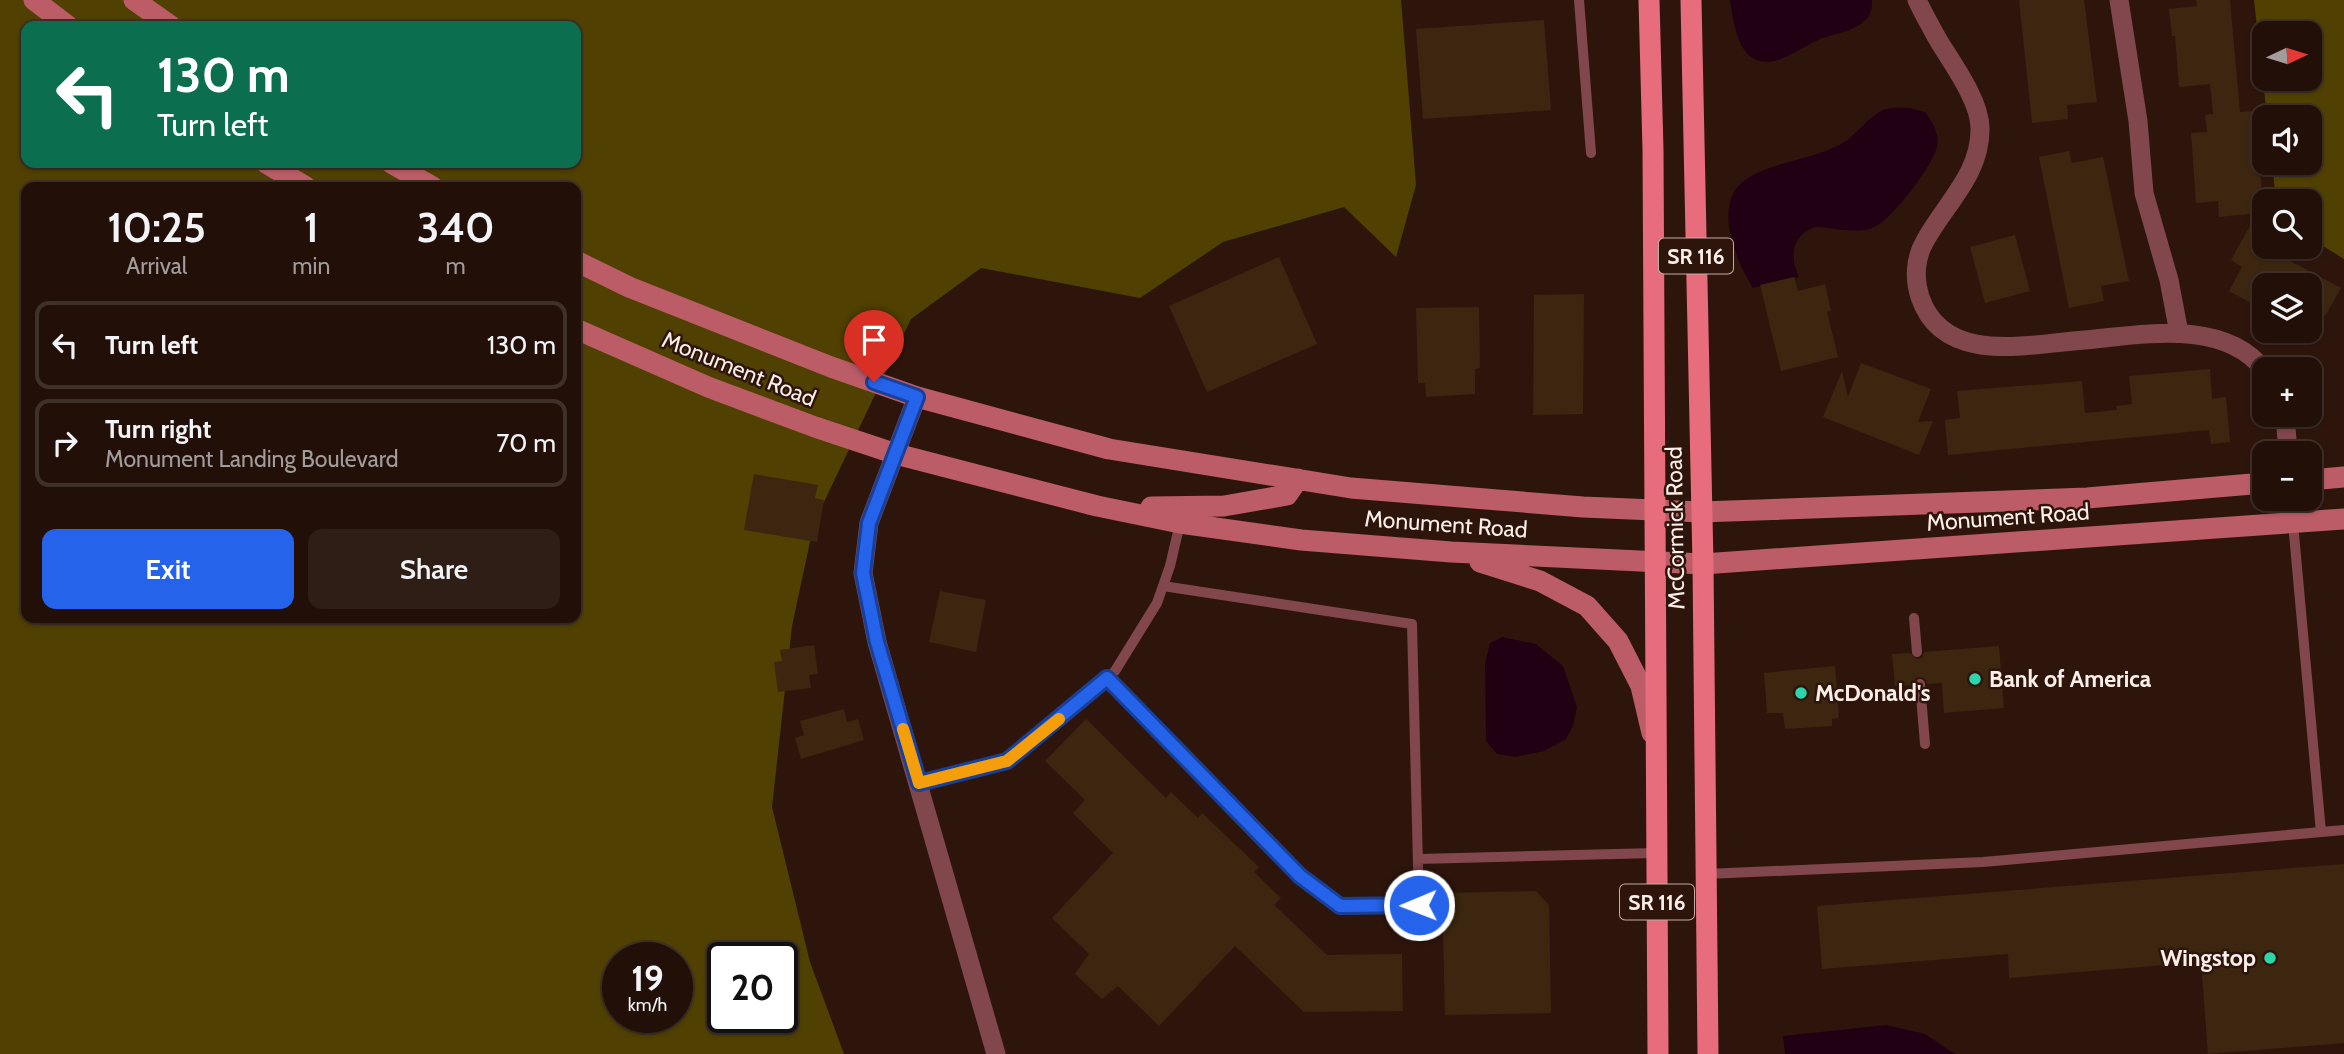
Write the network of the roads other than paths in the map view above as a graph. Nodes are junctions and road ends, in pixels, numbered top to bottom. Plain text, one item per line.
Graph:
1 (34, 0) edge
2 (134, 0) edge
3 (1580, 0) edge
4 (1649, 0) edge
5 (1676, 0) edge
6 (1691, 0) edge
7 (1917, 0) edge
8 (2119, 0) edge
9 (61, 21) edge
10 (164, 21) edge
11 (1693, 47) junction
12 (1591, 153) dead end
13 (274, 168) edge
14 (400, 168) edge
15 (298, 182) edge
16 (424, 182) edge
17 (581, 263) edge
18 (581, 331) edge
19 (2179, 332) junction
20 (2253, 357) edge
21 (917, 397) junction
22 (896, 454) junction
23 (2344, 477) edge
24 (2322, 479) edge
25 (1298, 480) junction
26 (2252, 485) edge
27 (1097, 506) junction
28 (1656, 509) junction
29 (2292, 511) edge
30 (1701, 512) junction
31 (2344, 519) edge
32 (1180, 523) junction
33 (2293, 523) junction
34 (1451, 552) junction
35 (1654, 563) junction
36 (1703, 564) junction
37 (1163, 586) junction
38 (1914, 618) dead end
39 (1917, 652) dead end
40 (1107, 678) junction
41 (1920, 684) dead end
42 (1925, 744) dead end
43 (1656, 750) junction
44 (919, 783) junction
45 (2344, 830) edge
46 (2321, 832) junction
47 (1656, 853) junction
48 (1418, 859) junction
49 (1706, 874) junction
50 (996, 1054) edge
51 (1658, 1054) edge
52 (1708, 1054) edge

1 - 9 main road
2 - 10 main road
3 - 12 lane
4 - 28 main road, McCormick Road / SR 116
5 - 11 main road
6 - 11 main road, McCormick Road / SR 116
7 - 19 street
8 - 19 street
11 - 30 main road, McCormick Road / SR 116
13 - 15 main road
14 - 16 main road
17 - 21 main road, Monument Road
18 - 22 main road, Monument Road
19 - 20 street
21 - 22 street
21 - 25 main road, Monument Road
22 - 27 main road, Monument Road
22 - 44 street
23 - 24 main road
25 - 27 main road
25 - 28 main road, Monument Road
26 - 30 main road, Monument Road
27 - 32 main road, Monument Road
28 - 30 main road, Monument Road
28 - 35 main road, McCormick Road / SR 116
29 - 33 street
30 - 36 main road, McCormick Road / SR 116
31 - 33 main road, Monument Road
32 - 34 main road, Monument Road
32 - 37 lane
33 - 36 main road, Monument Road
33 - 46 lane
34 - 35 main road, Monument Road
34 - 43 main road
35 - 36 main road, Monument Road
35 - 43 main road, McCormick Road / SR 116
36 - 49 main road, McCormick Road / SR 116
37 - 40 lane
37 - 48 lane
38 - 39 lane
40 - 44 lane
40 - 48 lane
41 - 42 lane
43 - 47 main road, McCormick Road / SR 116
44 - 50 street
45 - 46 lane
46 - 49 lane
47 - 48 lane
47 - 51 main road, McCormick Road / SR 116
49 - 52 main road, McCormick Road / SR 116

